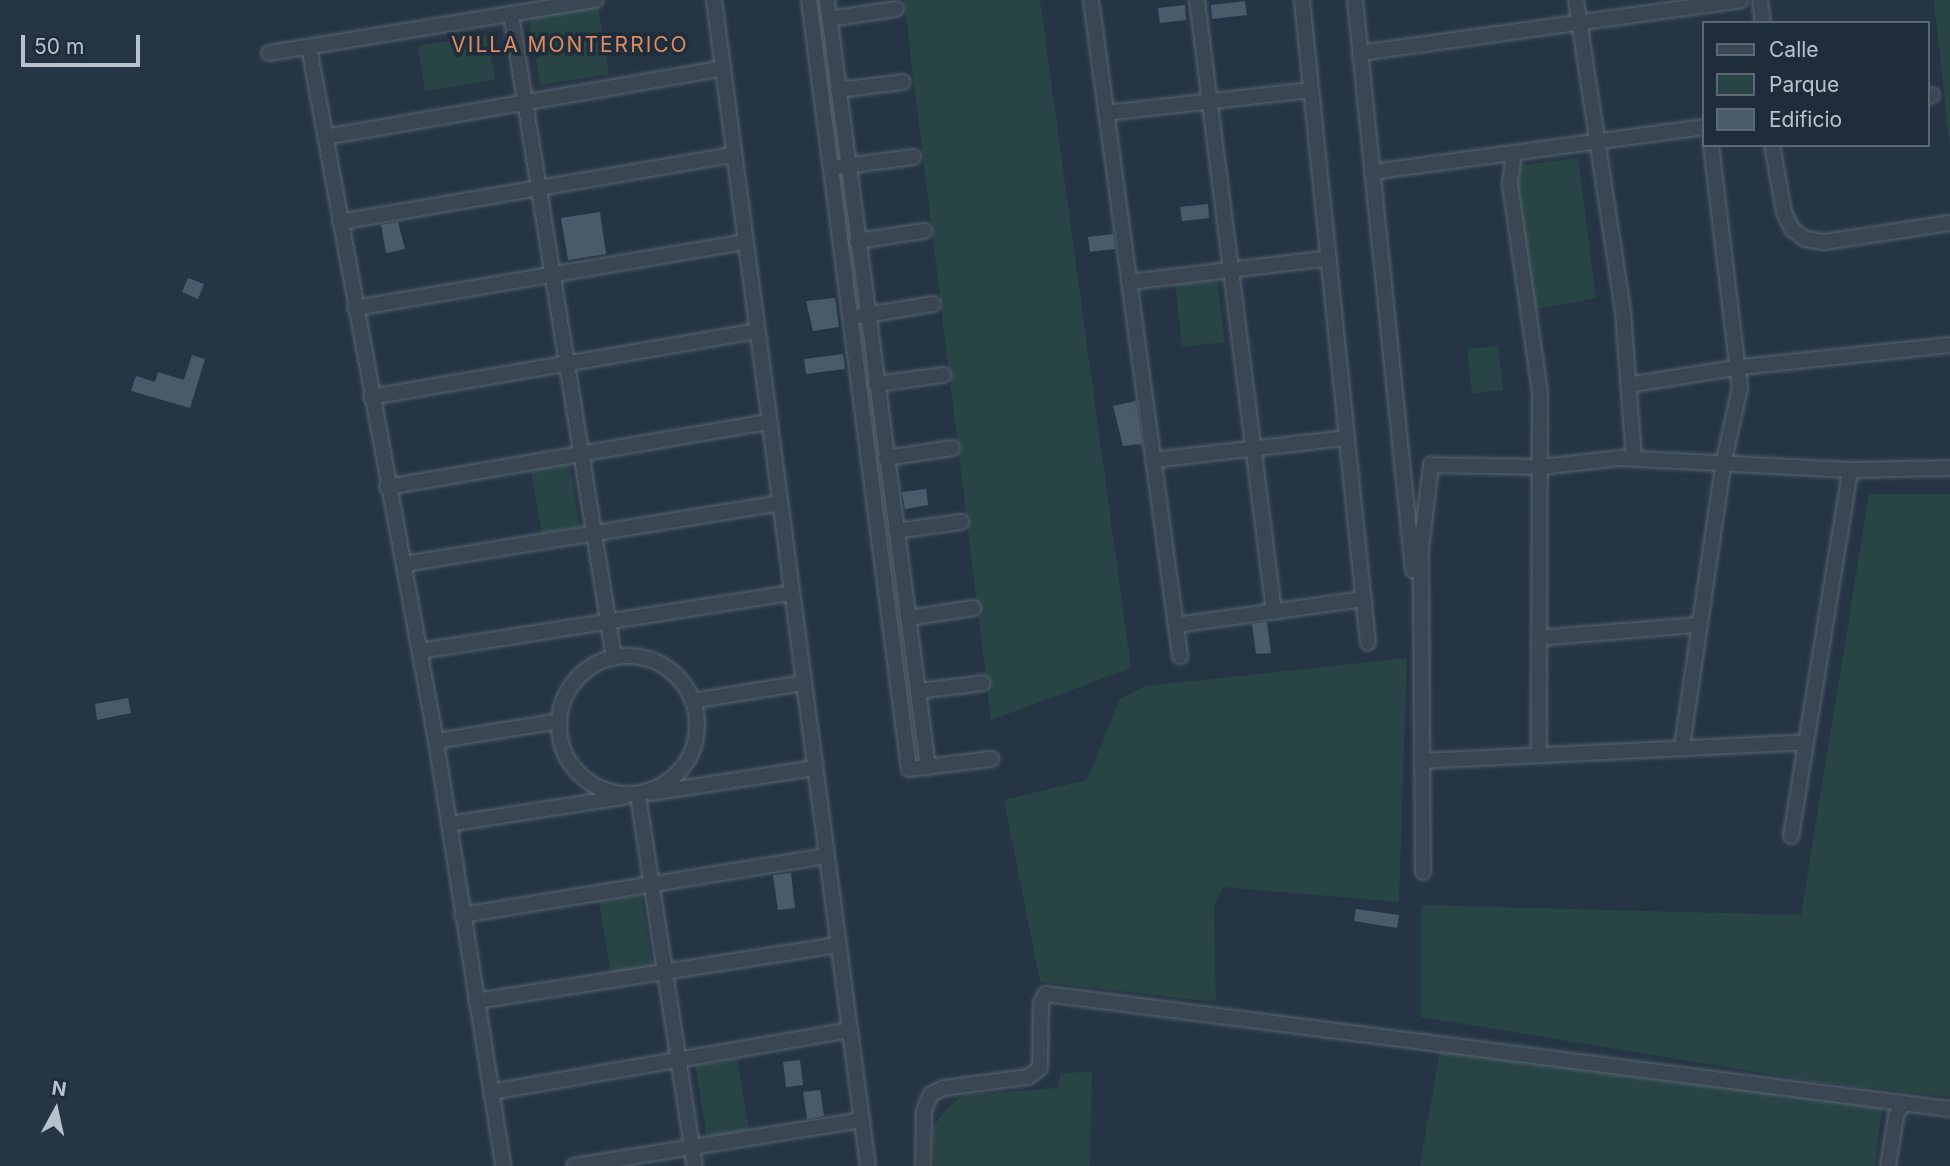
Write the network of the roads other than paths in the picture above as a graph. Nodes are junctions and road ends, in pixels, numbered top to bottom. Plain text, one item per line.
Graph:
1 (496, 0) edge
2 (596, 0) edge
3 (714, 0) edge
4 (809, 0) edge
5 (827, 0) edge
6 (1091, 0) edge
7 (1197, 0) edge
8 (1302, 0) edge
9 (1355, 0) edge
10 (1576, 0) edge
11 (1740, 0) edge
12 (1760, 0) edge
13 (896, 9) dead end
14 (514, 10) edge
15 (829, 19) junction
16 (1763, 21) edge
17 (1578, 22) junction
18 (309, 47) junction
19 (269, 53) dead end
20 (1360, 53) junction
21 (723, 68) junction
22 (903, 82) dead end
23 (838, 90) junction
24 (1311, 90) junction
25 (1210, 101) junction
26 (525, 102) junction
27 (1106, 113) junction
28 (1702, 127) edge
29 (325, 137) junction
30 (1599, 143) junction
31 (1711, 147) edge
32 (1772, 147) edge
33 (1514, 153) junction
34 (734, 155) junction
35 (914, 156) dead end
36 (847, 166) junction
37 (829, 168) junction
38 (1372, 172) junction
39 (540, 188) junction
40 (340, 222) junction
41 (1950, 223) edge
42 (924, 231) dead end
43 (857, 241) junction
44 (745, 242) junction
45 (1329, 258) junction
46 (1231, 270) junction
47 (554, 274) junction
48 (1129, 282) junction
49 (933, 304) dead end
50 (355, 308) junction
51 (867, 314) junction
52 (849, 318) junction
53 (756, 331) junction
54 (1950, 345) edge
55 (569, 363) junction
56 (1741, 367) junction
57 (943, 375) dead end
58 (876, 384) junction
59 (1628, 385) junction
60 (371, 397) junction
61 (768, 422) junction
62 (1347, 438) junction
63 (952, 448) dead end
64 (1254, 448) junction
65 (584, 453) junction
66 (886, 458) junction
67 (1634, 458) junction
68 (1153, 460) junction
69 (1724, 465) junction
70 (1541, 467) junction
71 (1950, 468) edge
72 (1850, 470) junction
73 (387, 486) junction
74 (779, 503) junction
75 (961, 522) dead end
76 (896, 531) junction
77 (595, 533) junction
78 (404, 564) junction
79 (791, 593) junction
80 (1364, 600) junction
81 (973, 608) dead end
82 (1274, 612) junction
83 (908, 618) junction
84 (608, 622) junction
85 (1176, 625) junction
86 (1698, 625) junction
87 (1539, 638) junction
88 (1368, 643) dead end
89 (1422, 648) junction
90 (420, 651) junction
91 (1180, 656) dead end
92 (614, 657) junction
93 (803, 683) junction
94 (983, 683) dead end
95 (918, 691) junction
96 (692, 701) junction
97 (559, 721) junction
98 (436, 741) junction
99 (1806, 742) junction
100 (1682, 747) junction
101 (1539, 755) junction
102 (991, 759) dead end
103 (1422, 761) junction
104 (928, 766) junction
105 (814, 768) junction
106 (638, 795) junction
107 (449, 824) junction
108 (1791, 836) dead end
109 (826, 856) junction
110 (1423, 872) dead end
111 (652, 884) junction
112 (462, 915) junction
113 (838, 945) junction
114 (665, 972) junction
115 (476, 1001) junction
116 (850, 1030) junction
117 (678, 1059) junction
118 (491, 1092) junction
119 (1903, 1103) junction
120 (1950, 1109) edge
121 (862, 1121) junction
122 (692, 1147) junction
123 (503, 1166) edge
124 (574, 1166) edge
125 (695, 1166) edge
126 (868, 1166) edge
127 (923, 1166) edge
128 (1888, 1166) edge

1 - 14 street
2 - 14 street
3 - 21 street
4 - 37 street
5 - 15 street
6 - 27 street
7 - 25 street
8 - 24 street
9 - 20 street
10 - 17 street
11 - 17 street
12 - 16 street
13 - 15 street
14 - 18 street
14 - 26 street
15 - 23 street
17 - 20 street
17 - 30 street
18 - 19 street
18 - 29 street
20 - 38 street
21 - 26 street
21 - 34 street
22 - 23 street
23 - 36 street
24 - 25 street
24 - 45 street
25 - 27 street
25 - 46 street
26 - 29 street
26 - 39 street
27 - 48 street
28 - 30 street
29 - 40 street
30 - 33 street
30 - 59 street
31 - 56 street
32 - 41 street
33 - 38 street
33 - 70 street
34 - 39 street
34 - 44 street
35 - 36 street
36 - 37 street
36 - 43 street
37 - 52 street
38 - 89 street
39 - 40 street
39 - 47 street
40 - 50 street
42 - 43 street
43 - 51 street
44 - 47 street
44 - 53 street
45 - 46 street
45 - 62 street
46 - 48 street
46 - 64 street
47 - 50 street
47 - 55 street
48 - 68 street
49 - 51 street
50 - 60 street
51 - 52 street
51 - 58 street
52 - 104 street
53 - 55 street
53 - 61 street
54 - 56 street
55 - 60 street
55 - 65 street
56 - 59 street
56 - 69 street
57 - 58 street
58 - 66 street
59 - 67 street
60 - 73 street
61 - 65 street
61 - 74 street
62 - 64 street
62 - 80 street
63 - 66 street
64 - 68 street
64 - 82 street
65 - 73 street
65 - 77 street
66 - 76 street
67 - 69 street
67 - 70 street
68 - 85 street
69 - 72 street
69 - 86 street
70 - 87 street
70 - 89 street
71 - 72 street
72 - 99 street
73 - 78 street
74 - 77 street
74 - 79 street
75 - 76 street
76 - 83 street
77 - 78 street
77 - 84 street
78 - 90 street
79 - 84 street
79 - 93 street
80 - 82 street
80 - 88 street
81 - 83 street
82 - 85 street
83 - 95 street
84 - 90 street
84 - 92 street
85 - 91 street
86 - 87 street
86 - 100 street
87 - 101 street
89 - 103 street
90 - 98 street
92 - 96 street
92 - 97 street
93 - 96 street
93 - 105 street
94 - 95 street
95 - 104 street
96 - 106 street
97 - 98 street
97 - 106 street
98 - 107 street
99 - 100 street
99 - 108 street
100 - 101 street
101 - 103 street
102 - 104 street
103 - 110 street
105 - 106 street
105 - 109 street
106 - 107 street
106 - 111 street
107 - 112 street
109 - 111 street
109 - 113 street
111 - 112 street
111 - 114 street
112 - 115 street
113 - 114 street
113 - 116 street
114 - 115 street
114 - 117 street
115 - 118 street
116 - 117 street
116 - 121 street
117 - 118 street
117 - 122 street
118 - 123 street
119 - 120 street
119 - 127 street
119 - 128 street
121 - 122 street
121 - 126 street
122 - 124 street
122 - 125 street

